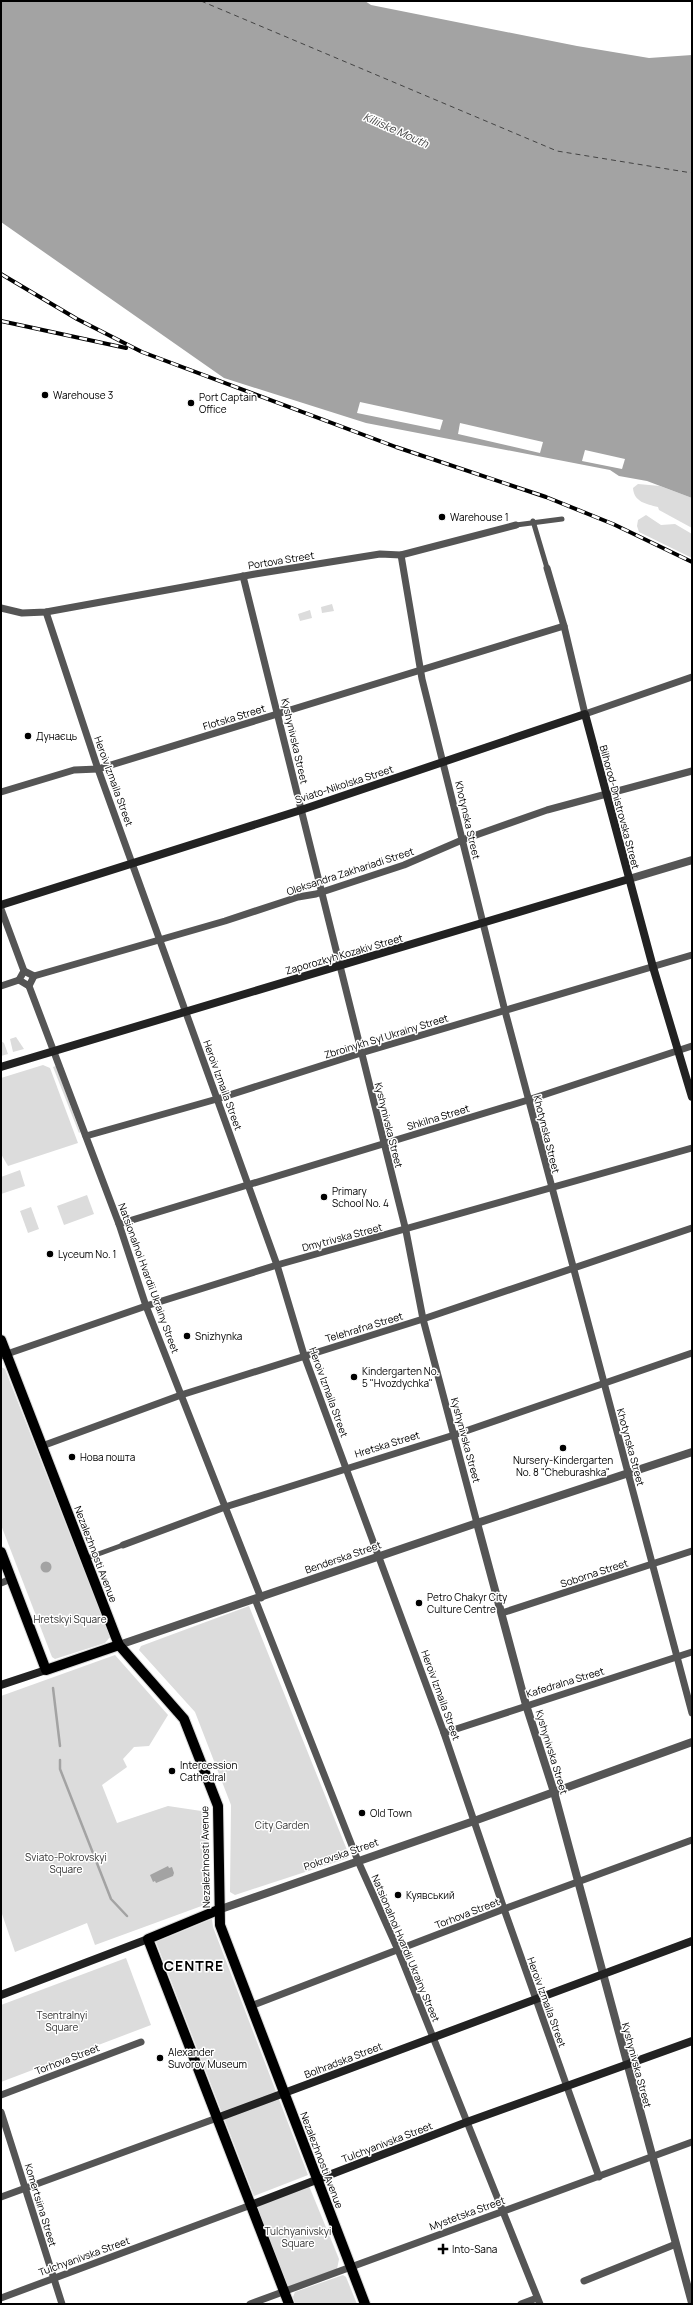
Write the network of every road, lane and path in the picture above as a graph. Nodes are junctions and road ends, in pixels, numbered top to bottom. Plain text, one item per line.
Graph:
1 (562, 519) dead end
2 (533, 521) junction
3 (516, 525) joint
4 (401, 555) junction
5 (547, 568) joint
6 (243, 576) junction
7 (1, 608) edge
8 (46, 612) junction
9 (564, 626) junction
10 (420, 670) junction
11 (692, 678) edge
12 (278, 714) junction
13 (585, 714) junction
14 (444, 762) junction
15 (98, 769) junction
16 (692, 771) edge
17 (1, 792) edge
18 (606, 795) junction
19 (301, 810) junction
20 (462, 840) junction
21 (692, 860) edge
22 (133, 863) junction
23 (629, 879) junction
24 (321, 892) junction
25 (1, 905) edge
26 (1, 909) edge
27 (483, 923) junction
28 (160, 939) junction
29 (692, 955) edge
30 (339, 966) junction
31 (652, 967) junction
32 (24, 971) junction
33 (34, 976) junction
34 (19, 980) junction
35 (1, 986) edge
36 (29, 986) junction
37 (186, 1011) junction
38 (505, 1011) junction
39 (692, 1046) edge
40 (678, 1050) junction
41 (54, 1051) junction
42 (361, 1053) junction
43 (1, 1067) edge
44 (692, 1097) edge
45 (217, 1099) junction
46 (528, 1100) junction
47 (86, 1136) junction
48 (383, 1143) junction
49 (692, 1148) edge
50 (248, 1184) junction
51 (551, 1188) junction
52 (119, 1224) junction
53 (692, 1228) edge
54 (406, 1231) junction
55 (277, 1266) junction
56 (572, 1267) junction
57 (146, 1306) junction
58 (423, 1320) junction
59 (1, 1340) edge
60 (692, 1353) edge
61 (4, 1355) edge
62 (304, 1355) junction
63 (603, 1383) junction
64 (181, 1395) junction
65 (454, 1435) junction
66 (42, 1446) junction
67 (692, 1452) edge
68 (345, 1467) junction
69 (628, 1474) junction
70 (225, 1507) junction
71 (477, 1523) junction
72 (124, 1545) joint
73 (692, 1551) edge
74 (1, 1552) edge
75 (381, 1557) junction
76 (90, 1558) dead end
77 (653, 1564) junction
78 (11, 1579) junction
79 (1, 1583) edge
80 (258, 1598) junction
81 (502, 1613) junction
82 (119, 1645) junction
83 (692, 1652) edge
84 (677, 1658) junction
85 (46, 1670) junction
86 (1, 1685) edge
87 (526, 1705) junction
88 (692, 1713) edge
89 (444, 1732) junction
90 (692, 1742) edge
91 (554, 1792) junction
92 (474, 1821) junction
93 (692, 1840) edge
94 (358, 1861) junction
95 (578, 1882) junction
96 (504, 1909) junction
97 (218, 1910) junction
98 (148, 1939) junction
99 (692, 1941) edge
100 (398, 1950) junction
101 (603, 1974) junction
102 (1, 1995) edge
103 (536, 1998) junction
104 (251, 2006) junction
105 (432, 2036) junction
106 (692, 2040) edge
107 (141, 2042) dead end
108 (626, 2064) junction
109 (567, 2086) junction
110 (284, 2093) junction
111 (1, 2095) edge
112 (1, 2112) edge
113 (217, 2118) junction
114 (467, 2122) junction
115 (692, 2142) edge
116 (652, 2157) junction
117 (599, 2177) junction
118 (317, 2179) junction
119 (26, 2188) junction
120 (1, 2197) edge
121 (251, 2205) junction
122 (502, 2212) junction
123 (676, 2244) junction
124 (350, 2267) junction
125 (53, 2278) junction
126 (584, 2281) dead end
127 (284, 2292) junction
128 (1, 2298) edge
129 (539, 2301) edge
130 (692, 2303) edge
131 (62, 2304) edge
132 (250, 2304) edge
133 (289, 2304) edge
134 (365, 2304) edge
135 (521, 2304) edge

1 - 2 street, Portova Street
2 - 3 street, Portova Street
2 - 5 street, Bilhorod-Dnistrovska Street
3 - 4 street, Portova Street
4 - 6 street, Portova Street
4 - 10 street, Khotynska Street
5 - 9 street, Bilhorod-Dnistrovska Street
6 - 8 street, Portova Street
6 - 12 street, Kyshynivska Street
7 - 8 street, Portova Street
8 - 15 street, Heroiv Izmaila Street
9 - 10 street, Flotska Street
9 - 13 street, Bilhorod-Dnistrovska Street
10 - 12 street, Flotska Street
10 - 14 street, Khotynska Street
11 - 13 street, Sviato-Nikolska Street
12 - 15 street, Flotska Street
12 - 19 street, Kyshynivska Street
13 - 14 main road, Sviato-Nikolska Street
13 - 18 main road, Bilhorod-Dnistrovska Street
14 - 19 main road, Sviato-Nikolska Street
14 - 20 street, Khotynska Street
15 - 17 street, Flotska Street
15 - 22 street, Heroiv Izmaila Street
16 - 18 street, Oleksandra Zakhariadi Street
18 - 20 street, Oleksandra Zakhariadi Street
18 - 23 main road, Bilhorod-Dnistrovska Street
19 - 22 main road, Sviato-Nikolska Street
19 - 24 street, Kyshynivska Street
20 - 24 street, Oleksandra Zakhariadi Street
20 - 27 street, Khotynska Street
21 - 23 street, Zaporozkyh Kozakiv Street
22 - 25 main road, Sviato-Nikolska Street
22 - 28 street, Heroiv Izmaila Street
23 - 27 main road, Zaporozkyh Kozakiv Street
23 - 31 main road, Bilhorod-Dnistrovska Street
24 - 28 street, Oleksandra Zakhariadi Street
24 - 30 street, Kyshynivska Street
26 - 32 street
27 - 30 main road, Zaporozkyh Kozakiv Street
27 - 38 street, Khotynska Street
28 - 33 street, Oleksandra Zakhariadi Street
28 - 37 street, Heroiv Izmaila Street
29 - 31 street, Zbroinykh Syl Ukrainy Street
30 - 37 main road, Zaporozkyh Kozakiv Street
30 - 42 street, Kyshynivska Street
31 - 38 street, Zbroinykh Syl Ukrainy Street
31 - 40 main road, Bilhorod-Dnistrovska Street
32 - 33 street
32 - 34 street
33 - 36 street
34 - 35 street
34 - 36 street
36 - 41 street, Natsionalnoi Hvardii Ukrainy Street
37 - 41 main road, Zaporozkyh Kozakiv Street
37 - 45 street, Heroiv Izmaila Street
38 - 42 street, Zbroinykh Syl Ukrainy Street
38 - 46 street, Khotynska Street
39 - 40 street, Shkilna Street
40 - 44 main road, Bilhorod-Dnistrovska Street
40 - 46 street, Shkilna Street
41 - 43 main road, Zaporozkyh Kozakiv Street
41 - 47 street, Natsionalnoi Hvardii Ukrainy Street
42 - 45 street, Zbroinykh Syl Ukrainy Street
42 - 48 street, Kyshynivska Street
45 - 47 street, Zbroinykh Syl Ukrainy Street
45 - 50 street, Heroiv Izmaila Street
46 - 48 street, Shkilna Street
46 - 51 street, Khotynska Street
47 - 52 street, Natsionalnoi Hvardii Ukrainy Street
48 - 50 street, Shkilna Street
48 - 54 street, Kyshynivska Street
49 - 51 street, Dmytrivska Street
50 - 52 street, Shkilna Street
50 - 55 street, Heroiv Izmaila Street
51 - 54 street, Dmytrivska Street
51 - 56 street, Khotynska Street
52 - 57 street, Natsionalnoi Hvardii Ukrainy Street
53 - 56 street, Telehrafna Street
54 - 55 street, Dmytrivska Street
54 - 58 street, Kyshynivska Street
55 - 57 street, Dmytrivska Street
55 - 62 street, Heroiv Izmaila Street
56 - 58 street, Telehrafna Street
56 - 63 street, Khotynska Street
57 - 61 street, Dmytrivska Street
57 - 64 street, Natsionalnoi Hvardii Ukrainy Street
58 - 62 street, Telehrafna Street
58 - 65 street, Kyshynivska Street
59 - 61 main road, Nezalezhnosti Avenue
60 - 63 street, Hretska Street
61 - 66 main road, Nezalezhnosti Avenue
62 - 64 street, Telehrafna Street
62 - 68 street, Heroiv Izmaila Street
63 - 65 street, Hretska Street
63 - 69 street, Khotynska Street
64 - 66 street, Telehrafna Street
64 - 70 street, Natsionalnoi Hvardii Ukrainy Street
65 - 68 street, Hretska Street
65 - 71 street, Kyshynivska Street
66 - 82 main road, Nezalezhnosti Avenue
67 - 69 street, Benderska Street
68 - 70 street, Hretska Street
68 - 75 street, Heroiv Izmaila Street
69 - 71 street, Benderska Street
69 - 77 street, Khotynska Street
70 - 72 street, Hretska Street
70 - 80 street, Natsionalnoi Hvardii Ukrainy Street
71 - 75 street, Benderska Street
71 - 81 street, Kyshynivska Street
72 - 76 street, Hretska Street
73 - 77 street, Soborna Street
74 - 78 main road
75 - 80 street, Benderska Street
75 - 89 street, Heroiv Izmaila Street
77 - 81 street, Soborna Street
77 - 84 street, Khotynska Street
78 - 79 street
78 - 85 main road
80 - 82 street, Benderska Street
80 - 94 street, Natsionalnoi Hvardii Ukrainy Street
81 - 87 street, Kyshynivska Street
82 - 85 main road, Benderska Street
82 - 97 main road, Nezalezhnosti Avenue
83 - 84 street, Kafedralna Street
84 - 87 street, Kafedralna Street
84 - 88 street, Khotynska Street
85 - 86 main road, Benderska Street
87 - 89 street, Kafedralna Street
87 - 91 street, Kyshynivska Street
89 - 92 street, Heroiv Izmaila Street
90 - 91 street, Pokrovska Street
91 - 92 street, Pokrovska Street
91 - 95 street, Kyshynivska Street
92 - 94 street, Pokrovska Street
92 - 96 street, Heroiv Izmaila Street
93 - 95 street, Torhova Street
94 - 97 street, Pokrovska Street
94 - 100 street, Natsionalnoi Hvardii Ukrainy Street
95 - 96 street, Torhova Street
95 - 101 street, Kyshynivska Street
96 - 100 street, Torhova Street
96 - 103 street, Heroiv Izmaila Street
97 - 98 main road, Pokrovska Street
97 - 104 main road, Nezalezhnosti Avenue
98 - 102 main road, Pokrovska Street
98 - 113 main road
99 - 101 main road, Bolhradska Street
100 - 104 street, Torhova Street
100 - 105 street, Natsionalnoi Hvardii Ukrainy Street
101 - 103 main road, Bolhradska Street
101 - 108 street, Kyshynivska Street
103 - 105 main road, Bolhradska Street
103 - 109 street, Heroiv Izmaila Street
104 - 110 main road, Nezalezhnosti Avenue
105 - 110 main road, Bolhradska Street
105 - 114 street, Natsionalnoi Hvardii Ukrainy Street
106 - 108 main road, Tulchyanivska Street
107 - 111 street, Torhova Street
108 - 109 main road, Tulchyanivska Street
108 - 116 street, Kyshynivska Street
109 - 114 main road, Tulchyanivska Street
109 - 117 street, Heroiv Izmaila Street
110 - 113 main road, Bolhradska Street
110 - 118 main road, Nezalezhnosti Avenue
112 - 119 street, Komertsiina Street
113 - 119 street, Bolhradska Street
113 - 121 main road
114 - 118 main road, Tulchyanivska Street
114 - 122 street, Natsionalnoi Hvardii Ukrainy Street
115 - 116 street, Mystetska Street
116 - 117 street, Mystetska Street
116 - 123 street, Kyshynivska Street
117 - 122 street, Mystetska Street
118 - 121 main road, Tulchyanivska Street
118 - 124 main road, Nezalezhnosti Avenue
119 - 120 street, Bolhradska Street
119 - 125 street, Komertsiina Street
121 - 125 street, Tulchyanivska Street
121 - 127 main road
122 - 124 street, Mystetska Street
122 - 129 street, Natsionalnoi Hvardii Ukrainy Street
123 - 126 street
123 - 130 street, Kyshynivska Street
124 - 127 street, Mystetska Street
124 - 134 main road, Nezalezhnosti Avenue
125 - 128 street, Tulchyanivska Street
125 - 131 street, Komertsiina Street
127 - 132 street, Mystetska Street
127 - 133 main road
129 - 135 street

